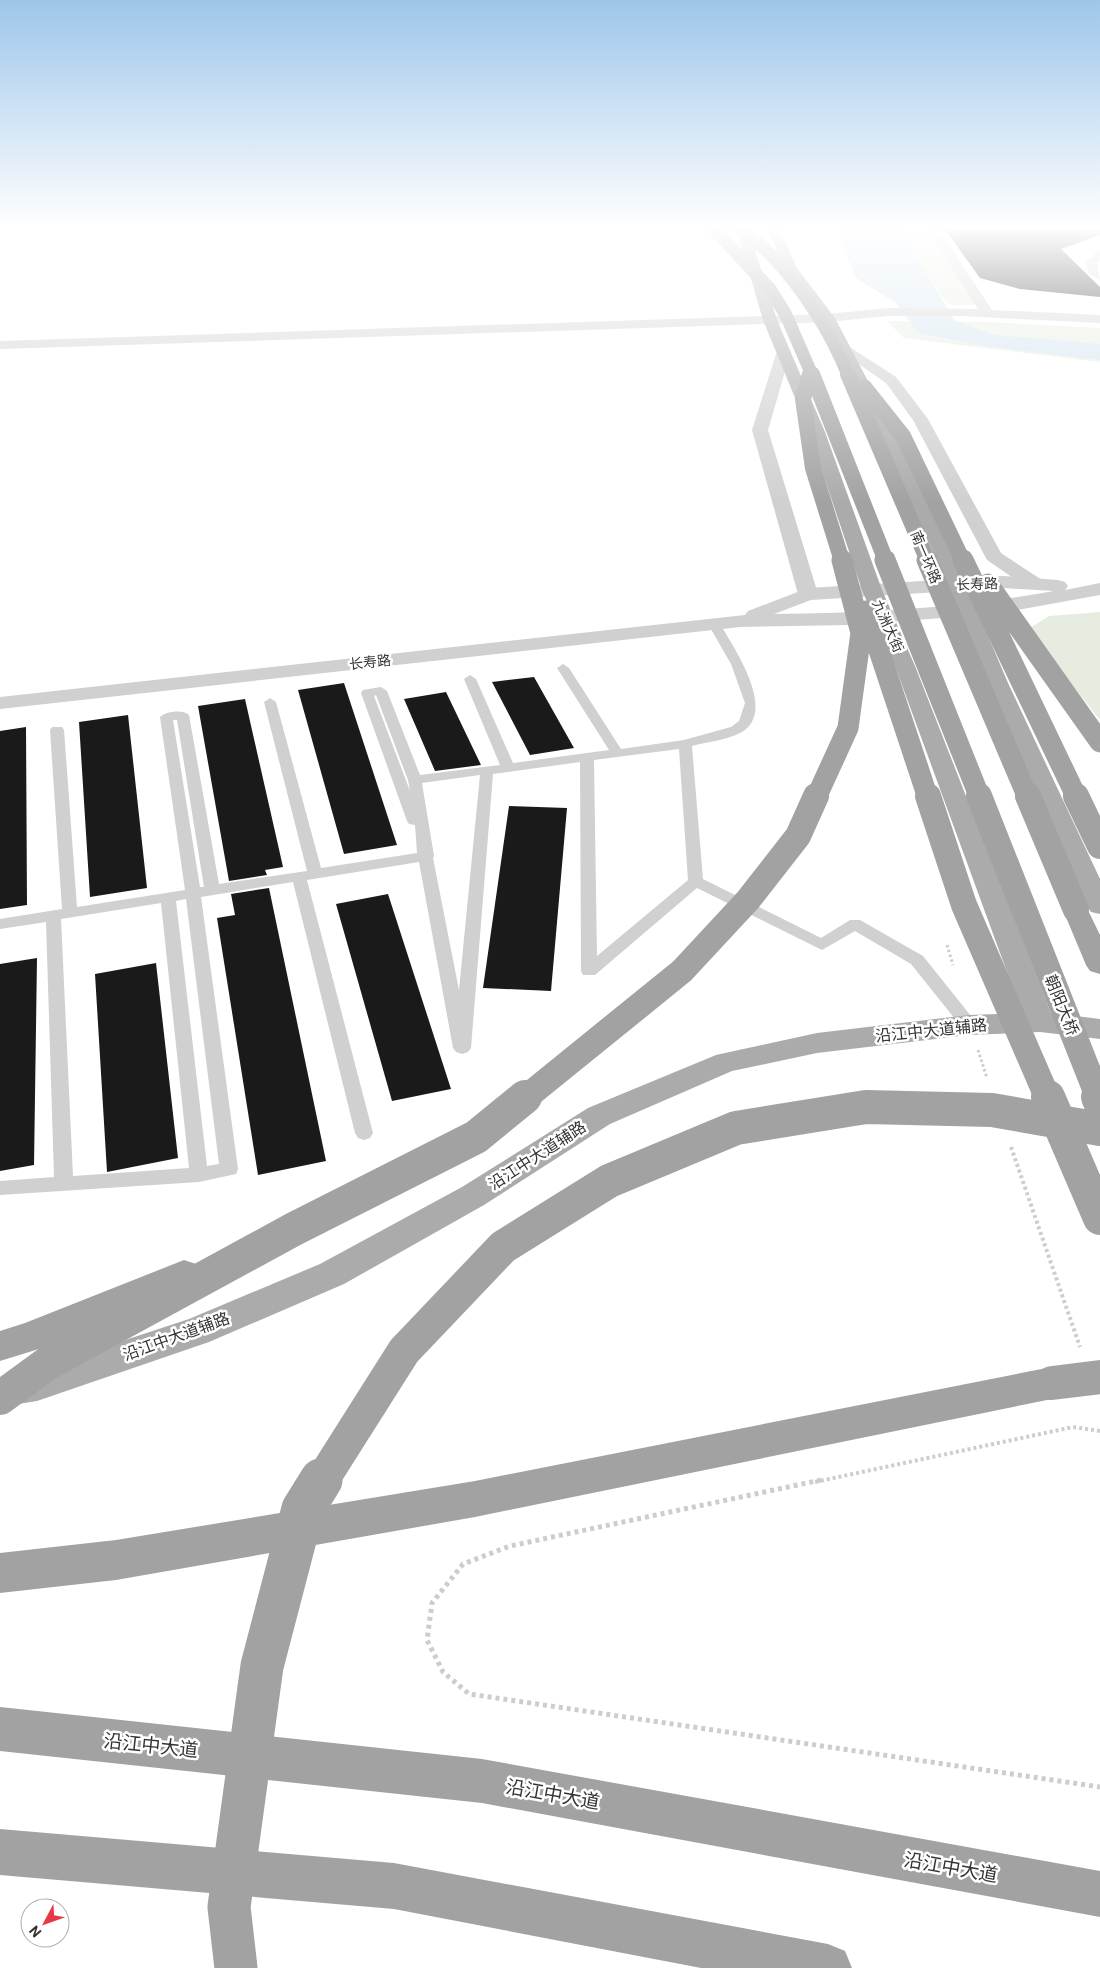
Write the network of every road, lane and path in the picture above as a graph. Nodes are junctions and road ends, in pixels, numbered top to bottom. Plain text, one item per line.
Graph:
1 (770, 320) junction
2 (775, 320) edge
3 (788, 320) edge
4 (821, 320) edge
5 (829, 320) edge
6 (0, 345) edge
7 (839, 346) junction
8 (784, 351) junction
9 (811, 372) junction
10 (864, 387) junction
11 (817, 432) junction
12 (957, 584) junction
13 (1035, 584) junction
14 (1100, 589) edge
15 (872, 590) junction
16 (808, 594) junction
17 (968, 610) junction
18 (883, 615) junction
19 (740, 621) junction
20 (714, 624) junction
21 (564, 668) dead end
22 (470, 678) dead end
23 (270, 702) dead end
24 (0, 703) edge
25 (57, 730) dead end
26 (1100, 742) edge
27 (686, 744) junction
28 (617, 753) junction
29 (587, 757) junction
30 (508, 768) junction
31 (487, 770) junction
32 (415, 780) junction
33 (1100, 846) edge
34 (427, 856) junction
35 (307, 875) junction
36 (696, 881) junction
37 (212, 890) junction
38 (193, 893) junction
39 (168, 897) junction
40 (1088, 908) edge
41 (62, 914) junction
42 (0, 924) edge
43 (1100, 965) edge
44 (1040, 1022) junction
45 (969, 1025) junction
46 (1100, 1029) edge
47 (1100, 1102) edge
48 (1100, 1129) edge
49 (364, 1133) dead end
50 (199, 1175) junction
51 (64, 1184) junction
52 (0, 1188) edge
53 (1100, 1218) edge
54 (294, 1229) junction
55 (0, 1346) edge
56 (1100, 1377) edge
57 (0, 1392) edge
58 (0, 1398) edge
59 (1100, 1431) edge
60 (0, 1573) edge
61 (0, 1729) edge
62 (1100, 1787) edge
63 (0, 1852) edge
64 (1100, 1894) edge
65 (236, 1968) edge
66 (828, 1968) edge

1 - 2 street
1 - 6 street
1 - 8 main road, 九洲大街
3 - 9 highway, bridge
4 - 7 highway, 南一环路, bridge
5 - 7 main road
7 - 10 main road
7 - 13 street
7 - 26 highway, bridge
7 - 40 highway, 南一环路, bridge
8 - 11 main road, 九洲大街
8 - 16 street
9 - 47 highway, 朝阳大桥, bridge
9 - 54 highway, bridge
10 - 12 main road
10 - 33 highway, bridge
11 - 15 main road, 九洲大街
11 - 53 highway, bridge
12 - 13 street, 长寿路
12 - 15 street, 长寿路
12 - 17 main road
13 - 14 street, 长寿路
14 - 17 street, 长寿路
15 - 16 street, 长寿路
15 - 18 main road, 九洲大街
16 - 19 street, 长寿路
17 - 18 street, 长寿路
17 - 40 main road
18 - 19 street, 长寿路
18 - 44 main road, 九洲大街
19 - 20 street, 长寿路
20 - 24 street, 长寿路
20 - 27 lane
21 - 28 lane
22 - 30 lane
23 - 35 lane
25 - 41 lane
27 - 28 lane
27 - 36 lane
28 - 29 lane
29 - 30 lane
29 - 36 lane
30 - 31 lane
31 - 32 lane
31 - 34 lane
32 - 34 lane
32 - 34 lane
34 - 35 lane
35 - 37 lane
35 - 49 lane
36 - 45 lane
37 - 38 lane
37 - 38 lane
38 - 39 lane
38 - 50 lane
39 - 41 lane
39 - 50 lane
40 - 43 highway
41 - 42 lane
41 - 51 lane
44 - 45 main road, 沿江中大道辅路
44 - 46 main road, 沿江中大道辅路
45 - 57 main road, 沿江中大道辅路
48 - 65 highway, bridge
50 - 51 lane
51 - 52 lane
54 - 55 highway, bridge
54 - 58 highway, bridge
56 - 60 highway, bridge
59 - 62 path
61 - 64 highway, 沿江中大道
63 - 66 highway

